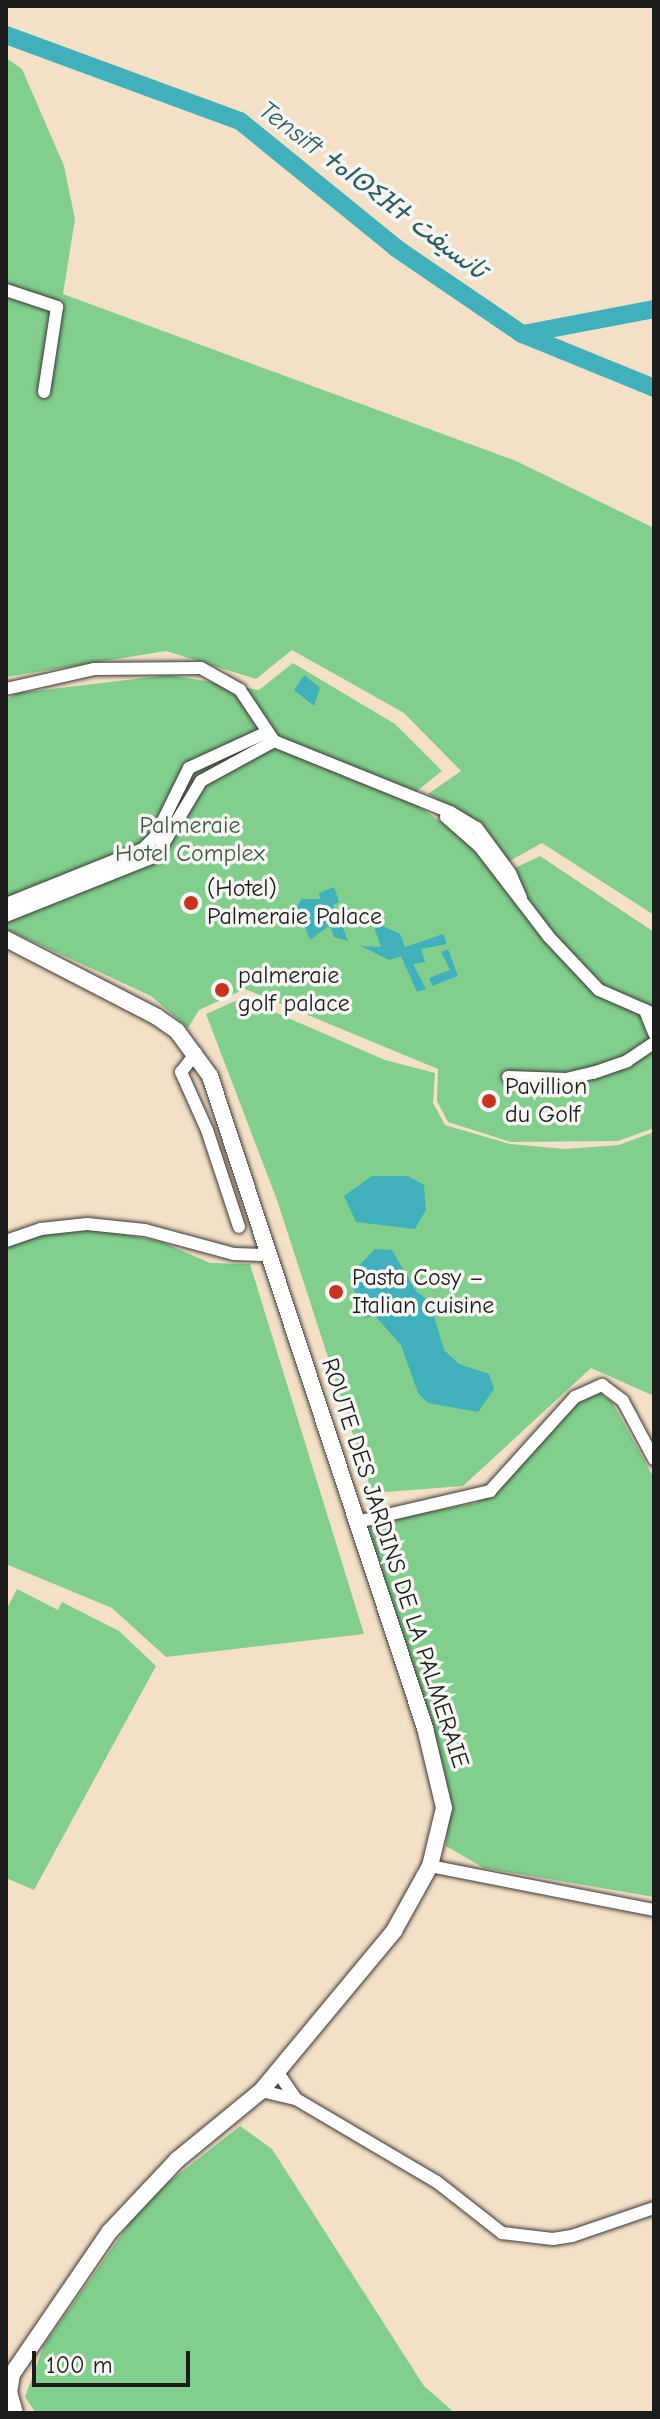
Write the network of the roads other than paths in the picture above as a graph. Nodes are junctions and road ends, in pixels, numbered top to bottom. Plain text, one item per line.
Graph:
1 (6, 290) edge
2 (44, 392) dead end
3 (6, 689) edge
4 (269, 737) junction
5 (90, 875) junction
6 (6, 904) edge
7 (6, 916) edge
8 (6, 939) edge
9 (650, 1014) edge
10 (654, 1033) edge
11 (654, 1043) edge
12 (196, 1053) junction
13 (508, 1077) dead end
14 (239, 1227) dead end
15 (6, 1241) edge
16 (270, 1255) junction
17 (654, 1459) edge
18 (357, 1522) junction
19 (430, 1866) junction
20 (654, 1910) edge
21 (277, 2071) junction
22 (261, 2091) junction
23 (296, 2099) junction
24 (654, 2208) edge
25 (15, 2413) edge

1 - 2 street
3 - 4 street
4 - 5 street
4 - 9 street
5 - 6 street
5 - 7 street
8 - 12 street, ROUTE DES JARDINS DE LA PALMERAIE
9 - 10 street
11 - 13 street
12 - 14 street
12 - 16 street, ROUTE DES JARDINS DE LA PALMERAIE
15 - 16 street
16 - 18 street, ROUTE DES JARDINS DE LA PALMERAIE
17 - 18 street
18 - 19 street, ROUTE DES JARDINS DE LA PALMERAIE
19 - 20 street
19 - 21 street, ROUTE DES JARDINS DE LA PALMERAIE
21 - 22 street, ROUTE DES JARDINS DE LA PALMERAIE
21 - 23 street
22 - 23 street
22 - 25 street, ROUTE DES JARDINS DE LA PALMERAIE
23 - 24 street

